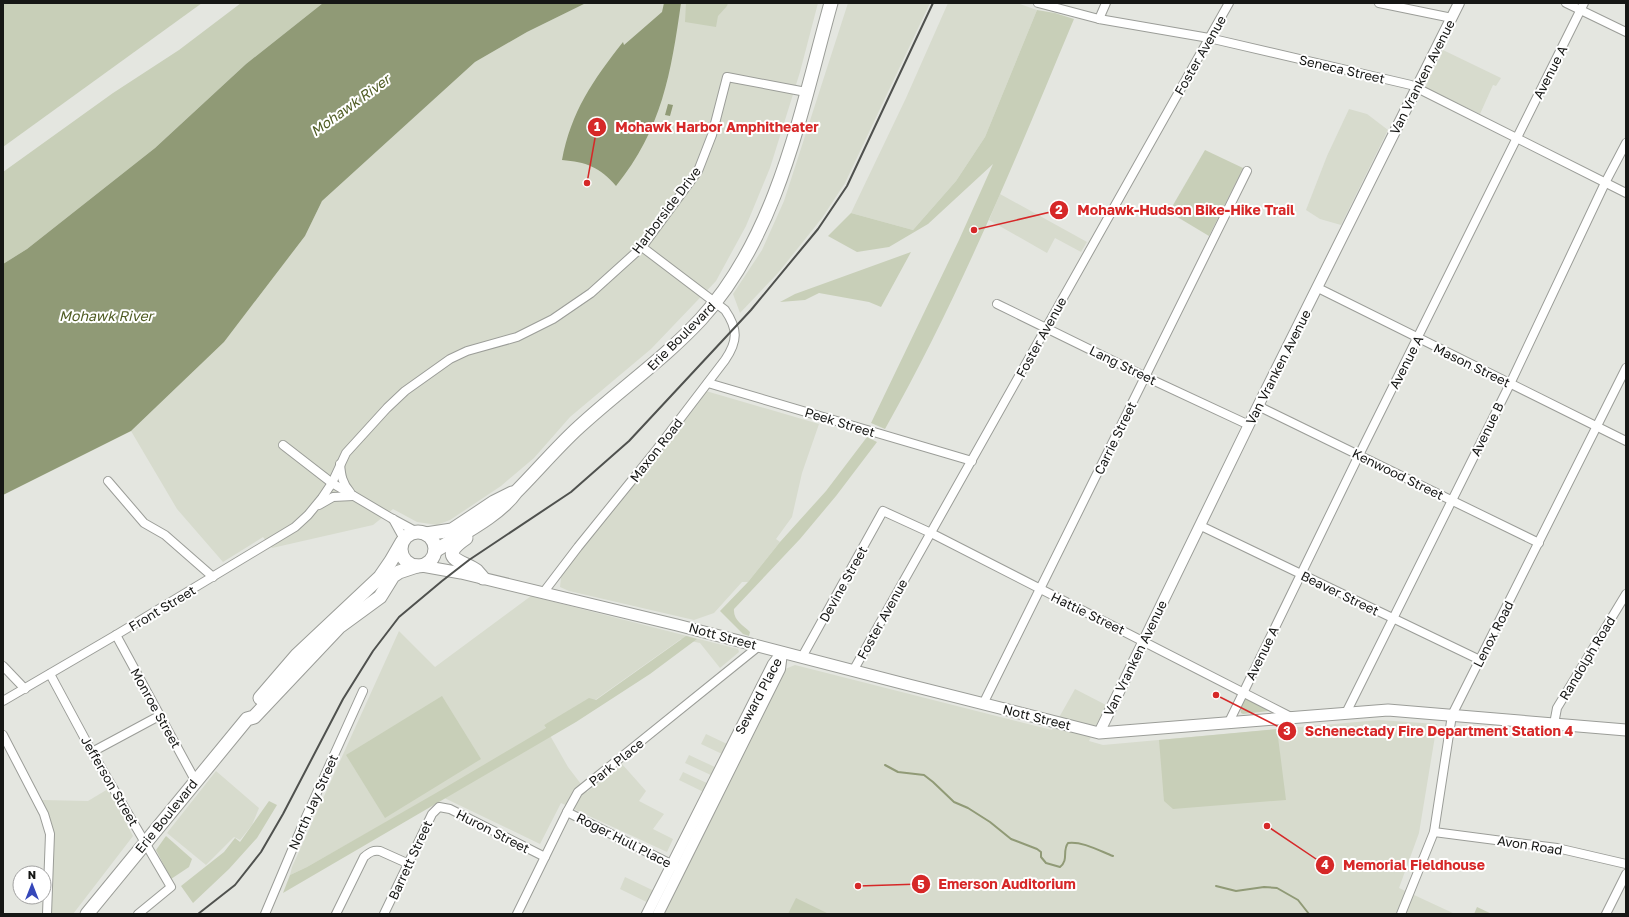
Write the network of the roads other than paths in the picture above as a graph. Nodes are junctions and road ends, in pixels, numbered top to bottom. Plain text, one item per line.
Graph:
1 (831, 3) edge
2 (1038, 3) edge
3 (1106, 3) edge
4 (1230, 3) edge
5 (1379, 3) edge
6 (1459, 3) edge
7 (1566, 3) edge
8 (1582, 7) edge
9 (1452, 18) junction
10 (1099, 19) junction
11 (1626, 32) edge
12 (1209, 38) junction
13 (1417, 88) junction
14 (806, 92) junction
15 (1516, 139) junction
16 (1626, 144) edge
17 (1247, 171) dead end
18 (1605, 183) junction
19 (1626, 193) edge
20 (642, 247) junction
21 (1318, 288) junction
22 (715, 302) junction
23 (997, 304) dead end
24 (1046, 327) junction
25 (1418, 338) junction
26 (1626, 368) edge
27 (1146, 377) junction
28 (708, 383) junction
29 (1510, 384) junction
30 (1258, 406) junction
31 (1249, 424) junction
32 (1597, 426) junction
33 (1626, 441) edge
34 (283, 445) dead end
35 (1359, 455) junction
36 (972, 461) junction
37 (340, 463) junction
38 (108, 481) dead end
39 (332, 483) junction
40 (516, 492) junction
41 (354, 496) junction
42 (1452, 501) junction
43 (315, 507) junction
44 (884, 511) joint
45 (393, 519) junction
46 (1201, 526) junction
47 (472, 527) junction
48 (422, 533) junction
49 (931, 533) junction
50 (403, 541) junction
51 (1538, 543) junction
52 (435, 553) junction
53 (420, 566) junction
54 (461, 573) junction
55 (1301, 574) junction
56 (213, 576) junction
57 (484, 578) junction
58 (1040, 590) junction
59 (543, 593) junction
60 (1626, 594) edge
61 (1393, 619) junction
62 (116, 635) junction
63 (1144, 641) junction
64 (759, 646) junction
65 (782, 652) junction
66 (802, 657) junction
67 (1480, 660) junction
68 (3, 666) edge
69 (853, 671) junction
70 (50, 674) junction
71 (25, 689) junction
72 (363, 691) dead end
73 (1243, 691) junction
74 (3, 701) edge
75 (983, 704) junction
76 (1346, 713) junction
77 (1452, 715) junction
78 (159, 716) junction
79 (1291, 716) junction
80 (247, 719) junction
81 (1229, 722) junction
82 (1554, 724) junction
83 (1626, 730) edge
84 (1099, 733) junction
85 (3, 735) edge
86 (92, 752) junction
87 (195, 780) junction
88 (439, 807) joint
89 (566, 812) junction
90 (1434, 832) junction
91 (144, 842) junction
92 (545, 858) junction
93 (409, 864) junction
94 (671, 864) junction
95 (1626, 864) edge
96 (680, 869) junction
97 (1626, 874) edge
98 (47, 914) edge
99 (87, 914) edge
100 (138, 914) edge
101 (265, 914) edge
102 (336, 914) edge
103 (384, 914) edge
104 (517, 914) edge
105 (647, 914) edge
106 (658, 914) edge
107 (1401, 914) edge
108 (1606, 914) edge

1 - 14 highway, Erie Boulevard
2 - 10 street, Seneca Street
3 - 10 street
4 - 12 street, Foster Avenue
5 - 9 street
6 - 9 street, Van Vranken Avenue
7 - 8 street
8 - 11 street
8 - 15 street, Avenue A
9 - 13 street, Van Vranken Avenue
10 - 12 street, Seneca Street
12 - 13 street, Seneca Street
12 - 24 street, Foster Avenue
13 - 15 street, Seneca Street
13 - 21 street, Van Vranken Avenue
14 - 20 street, Harborside Drive
14 - 22 highway, Erie Boulevard
15 - 18 street, Seneca Street
15 - 25 street, Avenue A
16 - 18 street, Avenue B
17 - 27 street, Carrie Street
18 - 19 street, Seneca Street
18 - 29 street, Avenue B
20 - 22 street, Maxon Road
20 - 37 street, Harborside Drive
21 - 25 street, Mason Street
21 - 30 street, Van Vranken Avenue
22 - 28 street, Maxon Road
22 - 40 highway, Erie Boulevard
23 - 24 street, Lang Street
24 - 27 street, Lang Street
24 - 36 street, Foster Avenue
25 - 29 street, Mason Street
25 - 35 street, Avenue A
26 - 32 street, Lenox Road
27 - 31 street, Lang Street
27 - 58 street, Carrie Street
28 - 36 street, Peek Street
28 - 59 street, Maxon Road
29 - 32 street, Mason Street
29 - 42 street, Avenue B
30 - 31 street, Van Vranken Avenue
30 - 35 street, Kenwood Street
31 - 46 street, Van Vranken Avenue
32 - 33 street, Mason Street
32 - 51 street, Lenox Road
34 - 39 street
35 - 42 street, Kenwood Street
35 - 55 street, Avenue A
36 - 49 street, Foster Avenue
37 - 39 street, Harborside Drive
37 - 41 street
38 - 56 street
39 - 41 street
39 - 43 street, Front Street
40 - 47 highway, Erie Boulevard
40 - 48 highway, Erie Boulevard
41 - 43 street, Front Street
41 - 45 street
42 - 51 street, Kenwood Street
42 - 61 street, Avenue B
43 - 56 street, Front Street
44 - 49 street, Hattie Street
44 - 66 street, Devine Street
45 - 48 street
45 - 50 street
46 - 55 street, Beaver Street
46 - 63 street, Van Vranken Avenue
47 - 52 highway, Erie Boulevard
47 - 57 highway
48 - 50 highway
48 - 52 highway
49 - 58 street, Hattie Street
49 - 69 street, Foster Avenue
50 - 53 highway
50 - 80 highway, Erie Boulevard
51 - 67 street, Lenox Road
52 - 53 highway
52 - 54 main road, Nott Street
53 - 54 main road, Nott Street
53 - 80 highway, Erie Boulevard
54 - 57 main road, Nott Street
55 - 61 street, Beaver Street
55 - 73 street, Avenue A
56 - 62 street, Front Street
57 - 59 main road, Nott Street
58 - 63 street, Hattie Street
58 - 75 street, Carrie Street
59 - 64 main road, Nott Street
60 - 82 street, Randolph Road
61 - 67 street, Beaver Street
61 - 76 street, Avenue B
62 - 70 street, Front Street
62 - 78 street, Monroe Street
63 - 73 street, Hattie Street
63 - 84 street, Van Vranken Avenue
64 - 65 main road, Nott Street
64 - 89 street, Park Place
65 - 66 main road, Nott Street
65 - 94 street, Seward Place
65 - 96 street, Seward Place
66 - 69 main road, Nott Street
67 - 77 street, Lenox Road
68 - 71 street
69 - 75 main road, Nott Street
70 - 71 street, Front Street
70 - 86 street, Jefferson Street
71 - 74 street, Front Street
72 - 101 street, North Jay Street
73 - 79 street, Hattie Street
73 - 81 street, Avenue A
75 - 84 main road, Nott Street
76 - 77 main road, Nott Street
76 - 79 main road, Nott Street
77 - 82 main road, Nott Street
77 - 90 street, Lenox Road
78 - 86 street
78 - 87 street, Monroe Street
79 - 81 main road, Nott Street
80 - 87 highway, Erie Boulevard
81 - 84 main road, Nott Street
82 - 83 main road, Nott Street
85 - 98 street
86 - 91 street, Jefferson Street
87 - 91 highway, Erie Boulevard
88 - 92 street, Huron Street
88 - 93 street, Barrett Street
89 - 92 street, Park Place
89 - 94 street, Roger Hull Place
90 - 95 street, Avon Road
90 - 107 street, Lenox Road
91 - 99 highway, Erie Boulevard
91 - 100 street, Jefferson Street
92 - 104 street, Park Place
93 - 102 street
93 - 103 street, Barrett Street
94 - 96 street, Roger Hull Place
94 - 105 street, Seward Place
96 - 106 street, Seward Place
97 - 108 street

